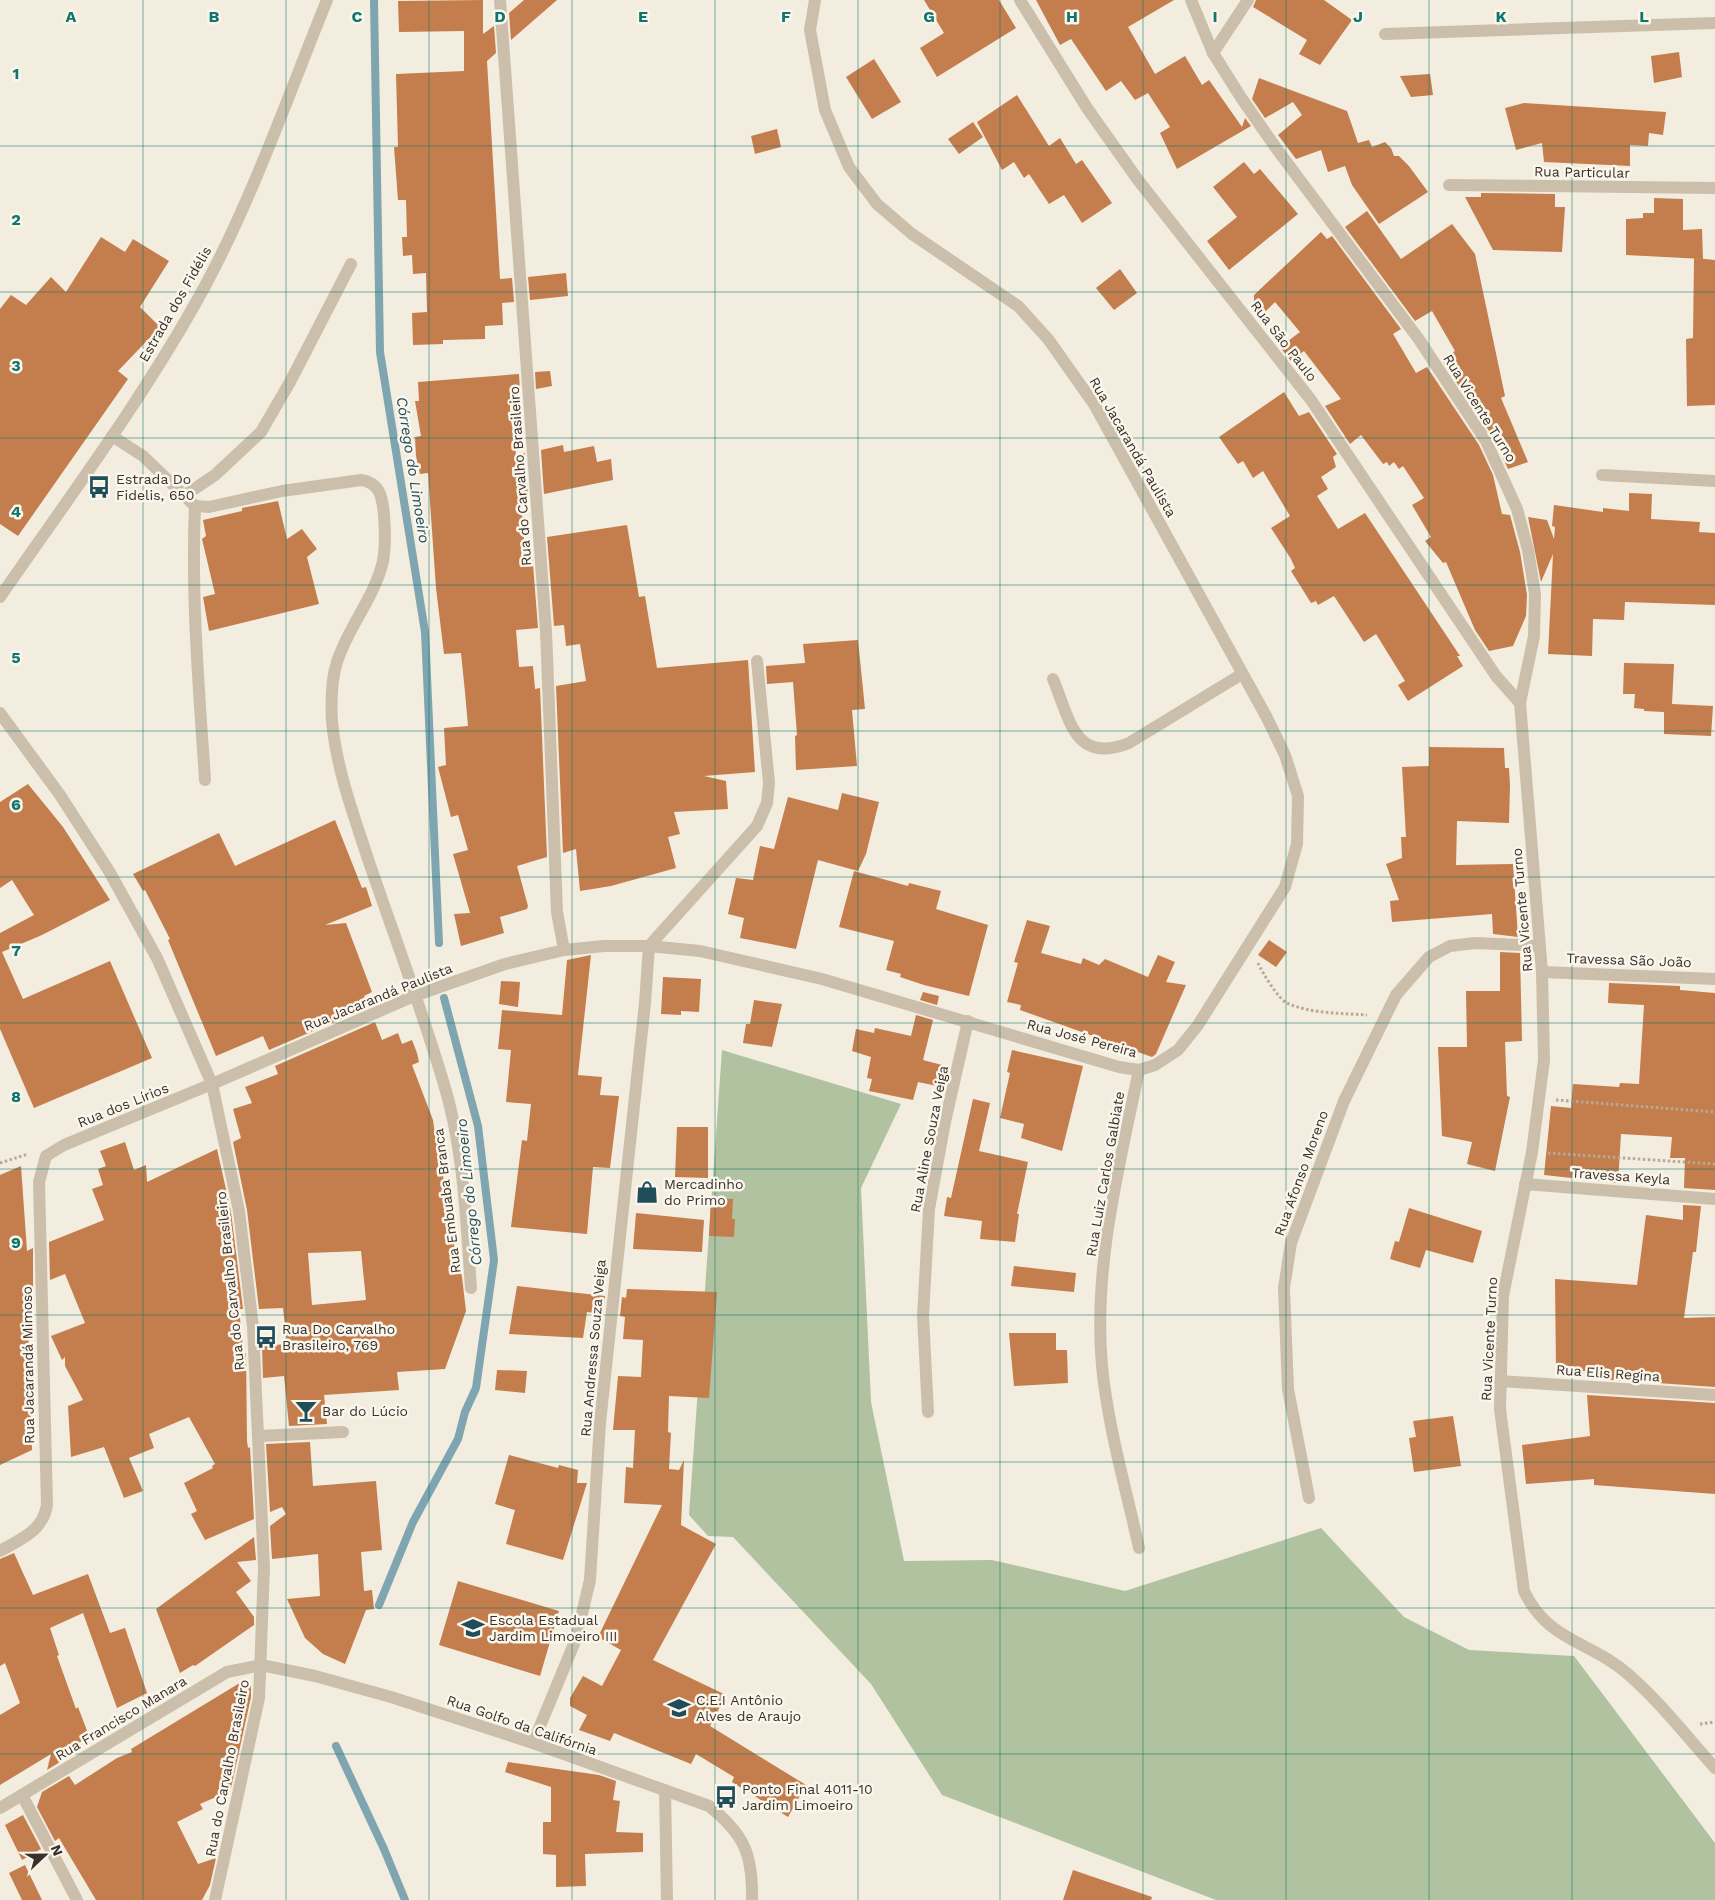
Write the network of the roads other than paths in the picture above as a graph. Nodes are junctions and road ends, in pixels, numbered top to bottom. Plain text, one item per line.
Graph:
1 (327, 0) edge
2 (500, 0) edge
3 (815, 0) edge
4 (1020, 0) edge
5 (1191, 0) edge
6 (1248, 0) edge
7 (1715, 23) edge
8 (1385, 34) dead end
9 (1213, 53) junction
10 (1449, 185) dead end
11 (1715, 188) edge
12 (352, 264) dead end
13 (112, 436) junction
14 (1602, 475) dead end
15 (1715, 481) edge
16 (184, 496) junction
17 (195, 506) junction
18 (0, 597) edge
19 (757, 661) dead end
20 (1242, 674) junction
21 (1053, 679) dead end
22 (1520, 703) junction
23 (0, 713) edge
24 (205, 780) dead end
25 (1250, 944) joint
26 (649, 946) junction
27 (1540, 946) junction
28 (564, 950) junction
29 (1542, 972) junction
30 (1715, 979) edge
31 (414, 996) junction
32 (968, 1021) junction
33 (1139, 1070) junction
34 (212, 1084) junction
35 (46, 1156) joint
36 (1525, 1184) junction
37 (1715, 1199) edge
38 (471, 1288) dead end
39 (1500, 1381) junction
40 (1715, 1395) edge
41 (928, 1412) dead end
42 (343, 1432) dead end
43 (259, 1436) junction
44 (1309, 1498) dead end
45 (1139, 1548) dead end
46 (0, 1551) edge
47 (261, 1665) junction
48 (533, 1743) junction
49 (1715, 1768) edge
50 (665, 1790) junction
51 (22, 1795) junction
52 (0, 1808) edge
53 (76, 1900) edge
54 (215, 1900) edge
55 (667, 1900) edge
56 (752, 1900) edge

1 - 13 street, Estrada dos Fidélis
2 - 28 street, Rua do Carvalho Brasileiro
3 - 20 street, Rua Jacarandá Paulista
4 - 22 street, Rua São Paulo
5 - 9 street, Rua Vicente Turno
6 - 9 street
7 - 8 street
9 - 22 street, Rua Vicente Turno
10 - 11 street, Rua Particular
12 - 16 street
13 - 16 street
13 - 18 street, Estrada dos Fidélis
14 - 15 street
16 - 17 street
17 - 24 street
17 - 31 street, Rua Embuaba Branca
19 - 26 street
20 - 21 street
20 - 25 street, Rua Jacarandá Paulista
22 - 27 street, Rua Vicente Turno
23 - 34 street, Rua do Carvalho Brasileiro
25 - 33 street, Rua José Pereira
26 - 28 street, Rua Jacarandá Paulista
26 - 32 street, Rua José Pereira
26 - 48 street, Rua Andressa Souza Veiga
27 - 29 street, Rua Vicente Turno
27 - 44 street, Rua Afonso Moreno
28 - 31 street, Rua Jacarandá Paulista
29 - 30 street, Travessa São João
29 - 36 street, Rua Vicente Turno
31 - 34 street, Rua Jacarandá Paulista
31 - 38 street, Rua Embuaba Branca
32 - 33 street, Rua José Pereira
32 - 41 street, Rua Aline Souza Veiga
33 - 45 street, Rua Luiz Carlos Galbiate
34 - 35 street, Rua dos Lírios
34 - 43 street, Rua do Carvalho Brasileiro
35 - 46 street, Rua Jacarandá Mimoso
36 - 37 street, Travessa Keyla
36 - 39 street, Rua Vicente Turno
39 - 40 street, Rua Elis Regina
39 - 49 street, Rua Vicente Turno
42 - 43 street
43 - 47 street, Rua do Carvalho Brasileiro
47 - 48 street, Rua Golfo da Califórnia
47 - 51 street, Rua Francisco Manara
47 - 54 street, Rua do Carvalho Brasileiro
48 - 50 street, Rua Golfo da Califórnia
50 - 55 street
50 - 56 street, Rua Golfo da Califórnia
51 - 52 street, Rua Francisco Manara
51 - 53 street

